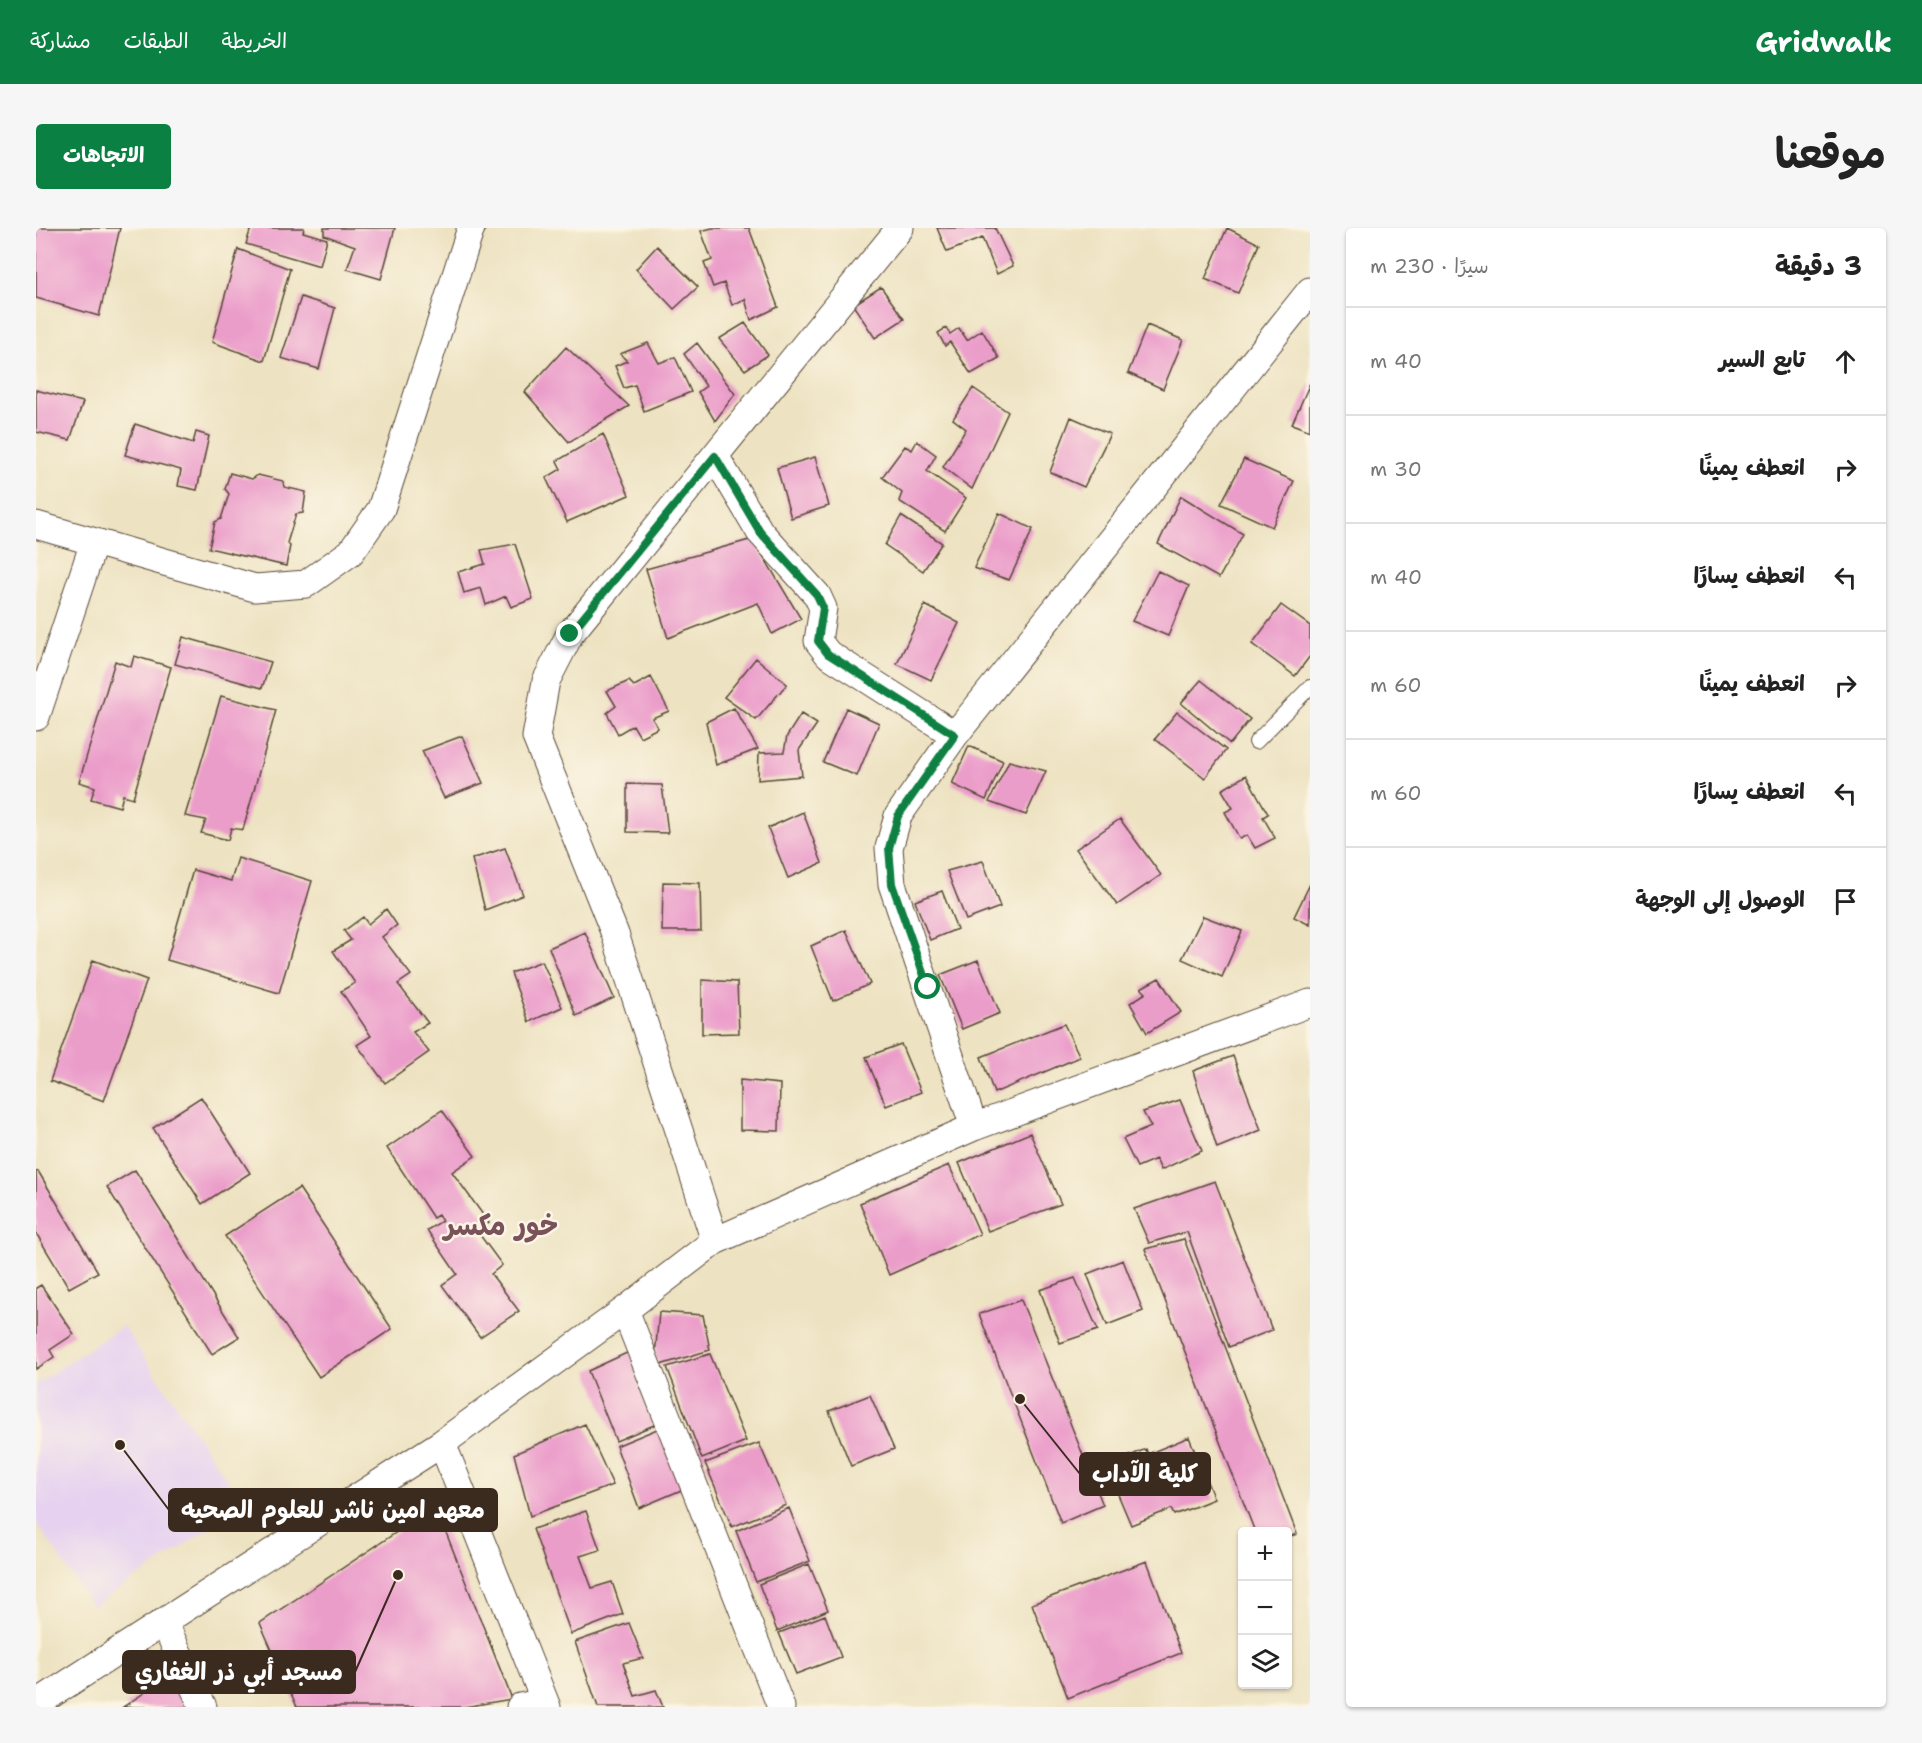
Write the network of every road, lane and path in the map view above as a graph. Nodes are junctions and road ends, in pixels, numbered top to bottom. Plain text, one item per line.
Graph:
1 (471, 228) edge
2 (900, 228) edge
3 (1310, 291) edge
4 (715, 456) junction
5 (36, 525) edge
6 (94, 542) junction
7 (1310, 687) edge
8 (36, 717) edge
9 (955, 735) junction
10 (1256, 742) dead end
11 (1310, 1003) edge
12 (974, 1126) junction
13 (715, 1241) junction
14 (625, 1310) junction
15 (442, 1443) junction
16 (165, 1622) junction
17 (36, 1704) edge
18 (537, 1705) edge
19 (203, 1707) edge
20 (781, 1707) edge

1 - 6 street
2 - 4 street
3 - 9 street
4 - 9 street
4 - 13 street
5 - 6 street
6 - 8 street
7 - 10 lane
9 - 12 street
11 - 12 street
12 - 13 street
13 - 14 street
14 - 15 street
14 - 20 street
15 - 16 street
15 - 18 street
16 - 17 street
16 - 19 street

